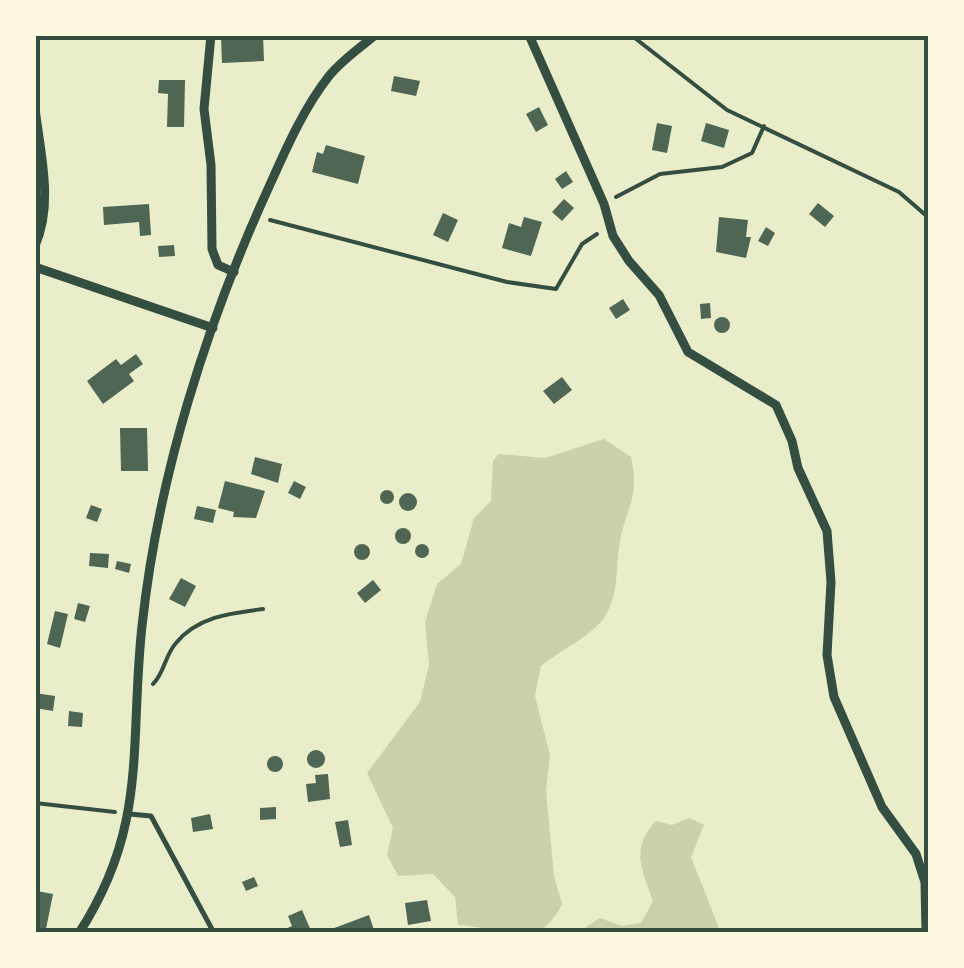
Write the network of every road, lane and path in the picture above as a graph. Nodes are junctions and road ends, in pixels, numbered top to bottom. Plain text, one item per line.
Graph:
1 (211, 35) edge
2 (374, 35) edge
3 (529, 35) edge
4 (632, 35) edge
5 (35, 108) edge
6 (764, 126) junction
7 (604, 204) junction
8 (255, 216) junction
9 (929, 218) edge
10 (610, 225) junction
11 (35, 246) edge
12 (35, 267) edge
13 (234, 272) junction
14 (213, 328) junction
15 (263, 609) dead end
16 (138, 688) junction
17 (35, 803) edge
18 (130, 814) junction
19 (80, 933) edge
20 (214, 933) edge
21 (926, 933) edge

1 - 13 street
2 - 8 street
3 - 7 street
4 - 6 path
5 - 11 street
6 - 7 path
6 - 9 path
7 - 10 street
8 - 10 path
8 - 13 street
10 - 21 street
12 - 14 street
13 - 14 street
14 - 16 street
15 - 16 path
16 - 18 street
17 - 18 path
18 - 19 street
18 - 20 lane

